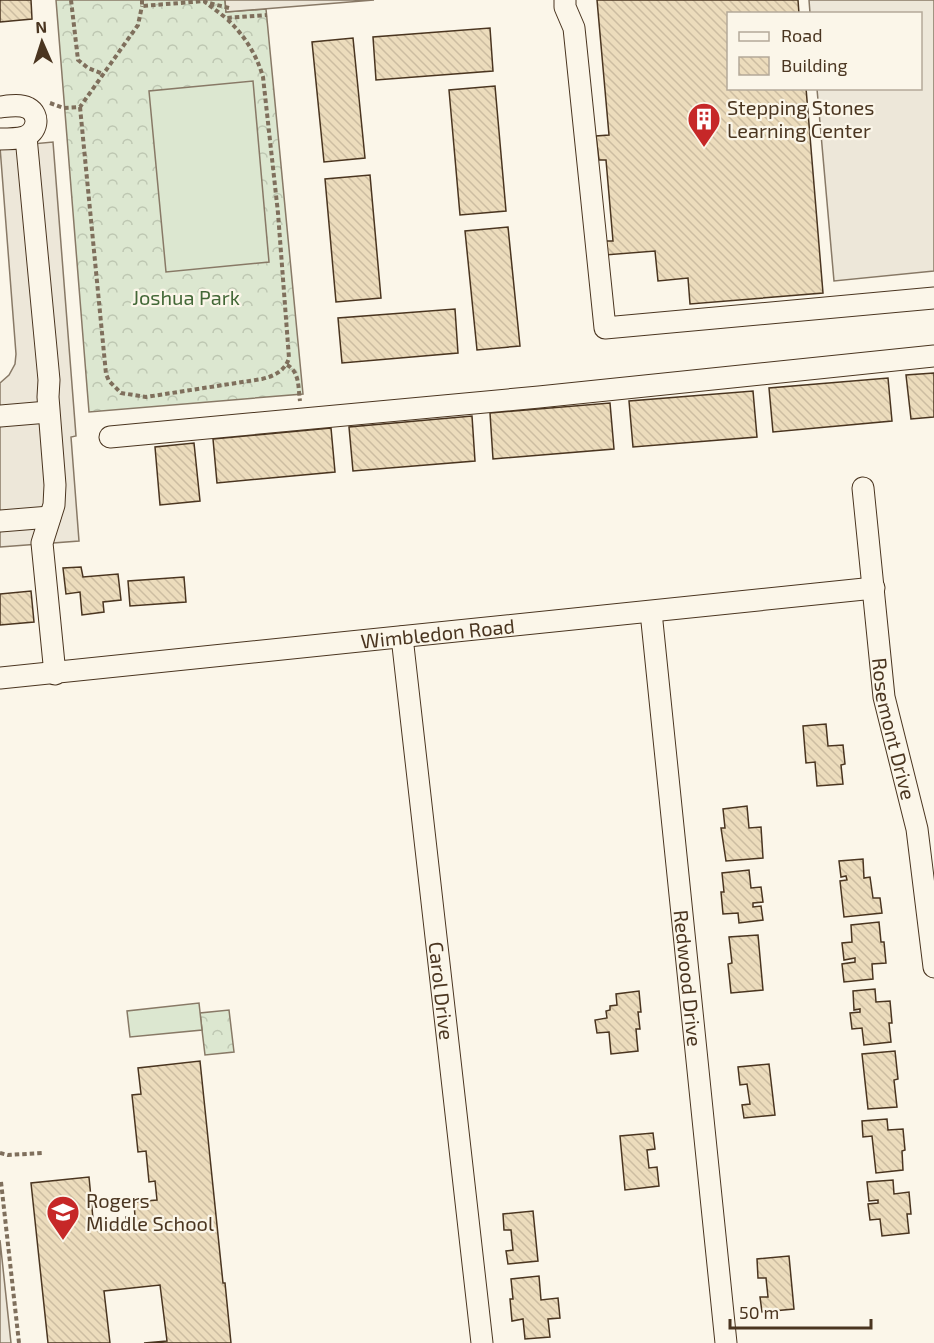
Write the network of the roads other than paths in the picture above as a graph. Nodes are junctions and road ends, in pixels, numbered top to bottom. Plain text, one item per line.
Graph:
1 (565, 0) edge
2 (0, 107) edge
3 (26, 137) junction
4 (0, 139) edge
5 (934, 298) edge
6 (934, 356) edge
7 (48, 412) junction
8 (0, 416) edge
9 (110, 437) dead end
10 (863, 488) dead end
11 (50, 517) junction
12 (0, 521) edge
13 (874, 588) junction
14 (651, 612) junction
15 (402, 638) junction
16 (55, 674) junction
17 (0, 678) edge
18 (932, 932) edge
19 (934, 967) edge
20 (482, 1343) edge
21 (726, 1343) edge

1 - 5 street
2 - 3 street
3 - 4 street
3 - 7 street
6 - 9 street
7 - 8 street
7 - 11 street
10 - 13 street, Rosemont Drive
11 - 12 street
11 - 16 street
13 - 14 street, Wimbledon Road
13 - 18 street, Rosemont Drive
14 - 15 street, Wimbledon Road
14 - 21 street, Redwood Drive
15 - 16 street, Wimbledon Road
15 - 20 street, Carol Drive
16 - 17 street, Wimbledon Road
18 - 19 street, Rosemont Drive

